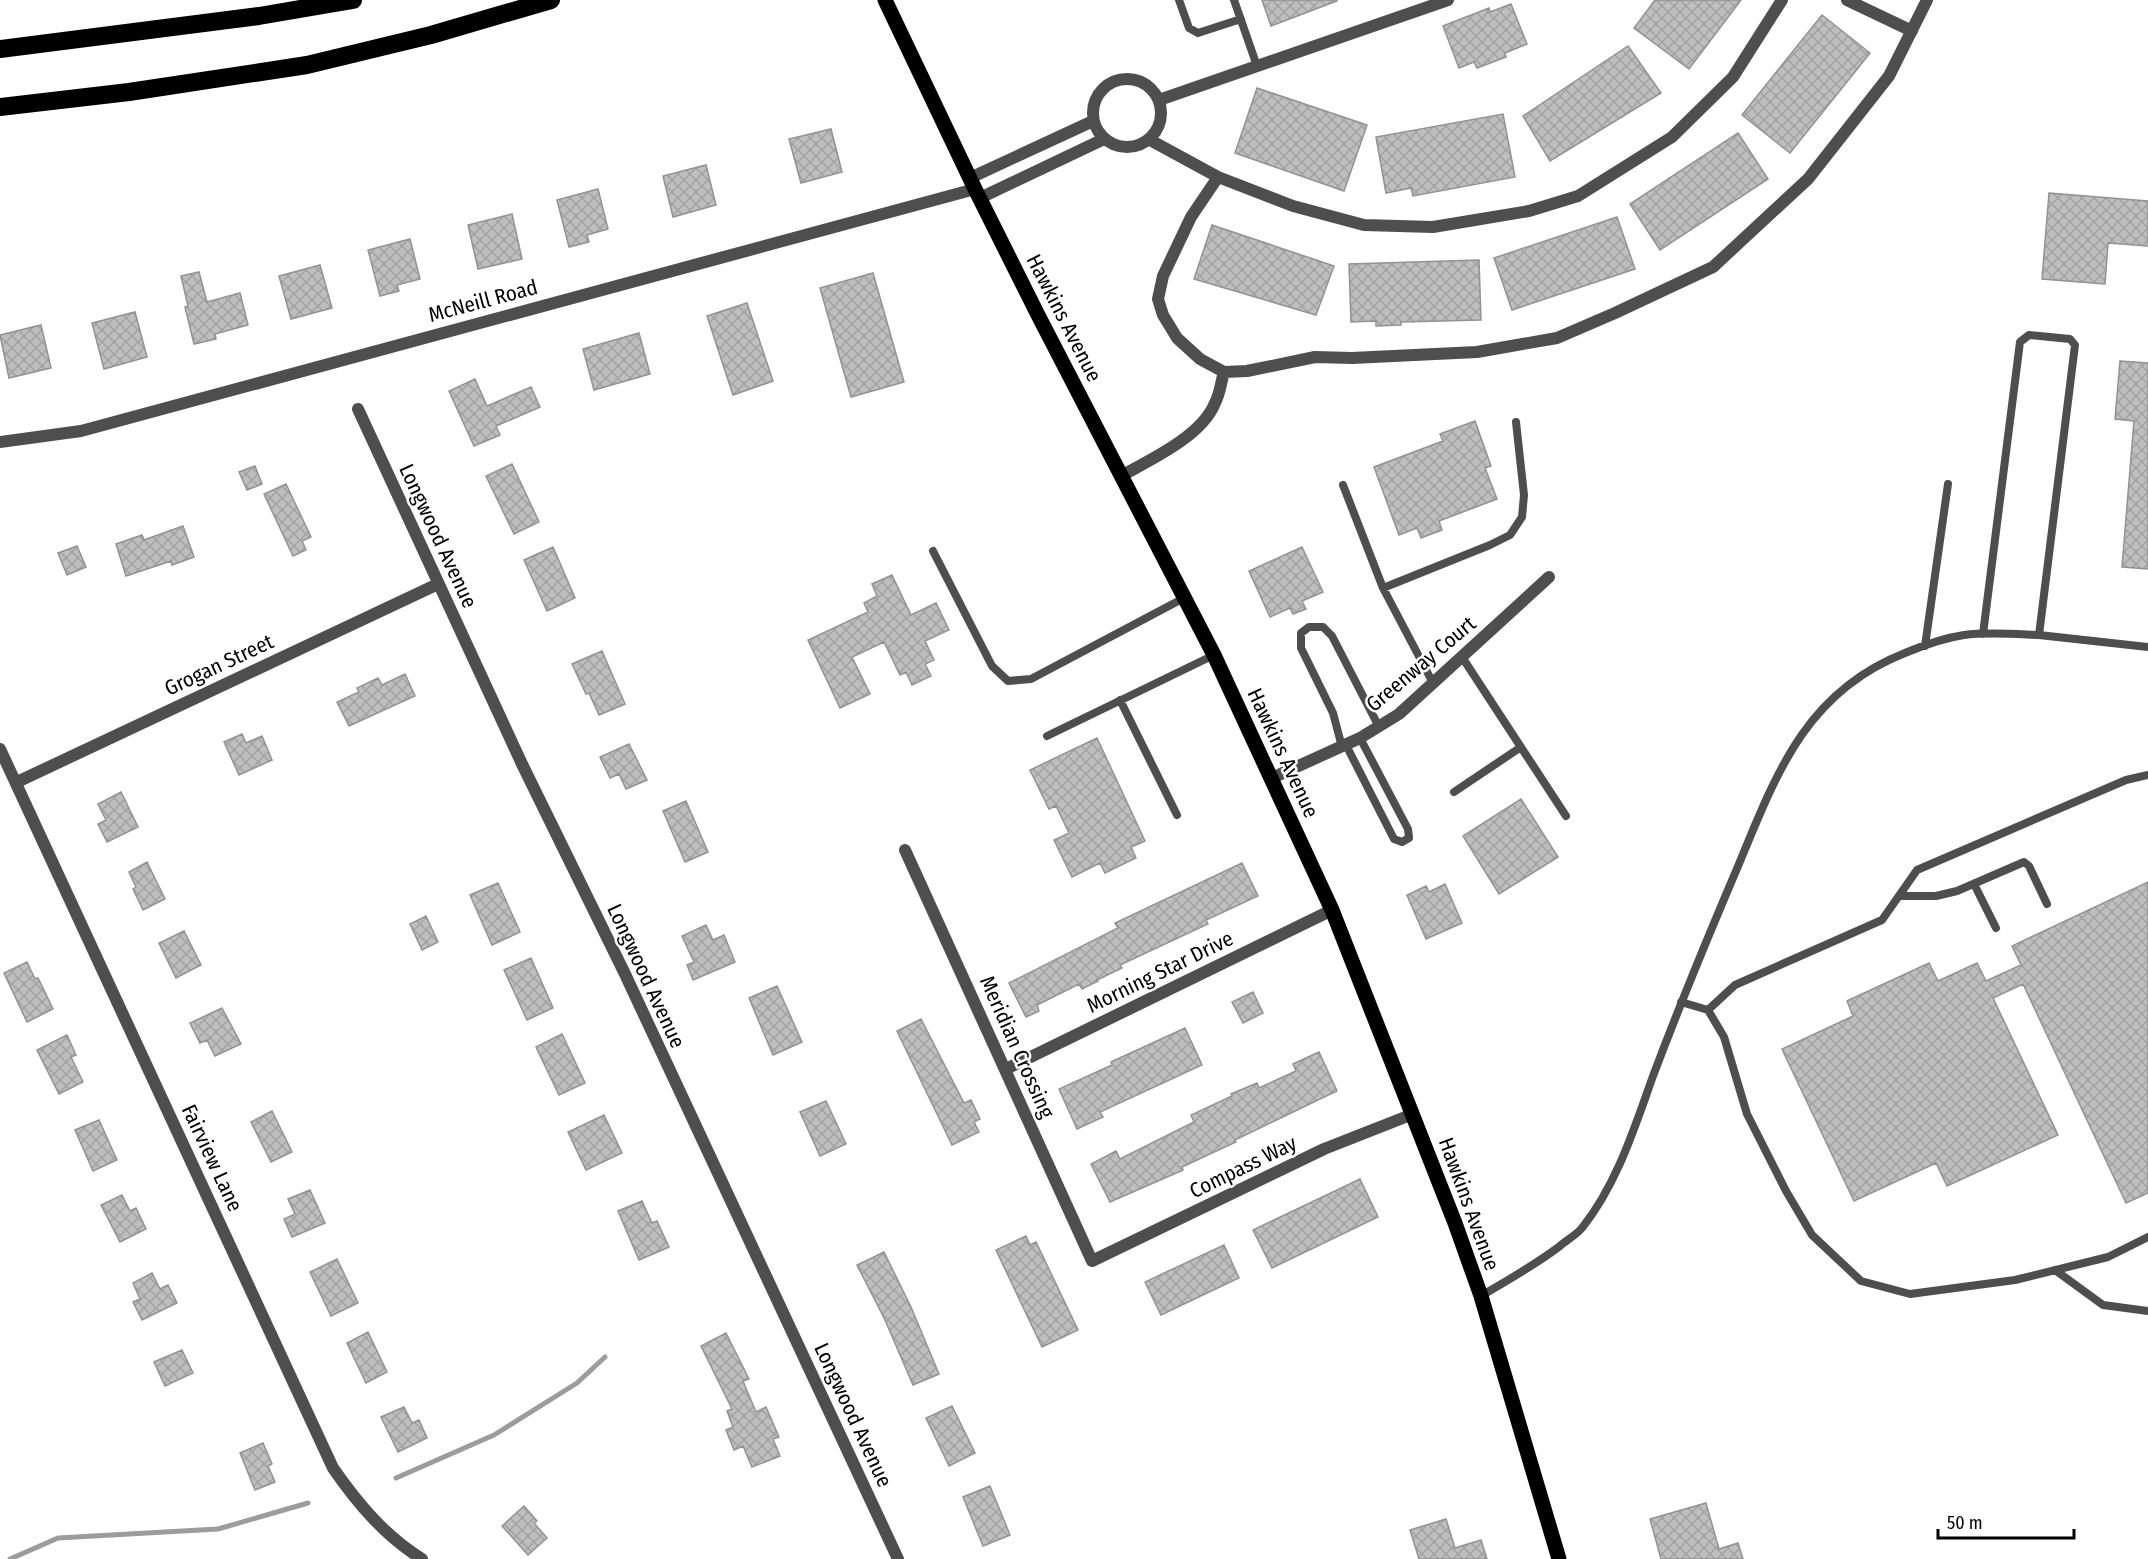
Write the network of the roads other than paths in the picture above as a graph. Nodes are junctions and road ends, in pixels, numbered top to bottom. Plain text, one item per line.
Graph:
1 (353, 0) edge
2 (551, 0) edge
3 (885, 0) edge
4 (1179, 0) edge
5 (1234, 0) edge
6 (1448, 0) edge
7 (1782, 0) edge
8 (1847, 0) edge
9 (1927, 0) edge
10 (1241, 19) junction
11 (1912, 31) junction
12 (0, 49) edge
13 (1257, 66) junction
14 (1159, 100) junction
15 (0, 107) edge
16 (1093, 121) junction
17 (1104, 139) junction
18 (1150, 140) junction
19 (1218, 177) junction
20 (975, 188) junction
21 (1224, 372) junction
22 (358, 409) dead end
23 (1516, 422) dead end
24 (0, 442) edge
25 (1121, 476) junction
26 (1948, 484) dead end
27 (1343, 486) dead end
28 (933, 551) dead end
29 (1549, 577) dead end
30 (438, 584) junction
31 (1383, 588) junction
32 (1184, 598) junction
33 (1983, 634) junction
34 (2039, 635) junction
35 (1925, 646) junction
36 (2148, 647) edge
37 (1214, 655) junction
38 (1462, 657) junction
39 (1434, 683) junction
40 (1120, 700) junction
41 (1379, 727) junction
42 (1047, 736) dead end
43 (1360, 738) junction
44 (1344, 746) junction
45 (1521, 747) junction
46 (0, 748) edge
47 (2148, 775) edge
48 (1272, 778) junction
49 (17, 782) junction
50 (1454, 792) dead end
51 (1177, 815) dead end
52 (1566, 816) dead end
53 (905, 850) dead end
54 (1974, 884) junction
55 (1899, 896) junction
56 (2047, 904) dead end
57 (1332, 910) junction
58 (1996, 928) dead end
59 (1681, 1002) junction
60 (1708, 1010) junction
61 (1006, 1069) junction
62 (1413, 1114) junction
63 (2148, 1238) edge
64 (1092, 1261) joint
65 (2055, 1270) junction
66 (1480, 1296) junction
67 (2148, 1311) edge
68 (422, 1559) edge
69 (898, 1559) edge
70 (1558, 1559) edge

1 - 12 highway
2 - 15 highway
3 - 20 main road, Hawkins Avenue
4 - 10 lane
5 - 10 lane
6 - 13 street
7 - 19 street
8 - 11 street
9 - 11 street
10 - 13 lane
11 - 21 street
13 - 14 street
14 - 16 street
14 - 18 street
16 - 17 street
16 - 20 street
17 - 18 street
17 - 20 street
18 - 19 street
19 - 21 street
20 - 24 street, McNeill Road
20 - 25 main road, Hawkins Avenue
21 - 25 street
22 - 30 street, Longwood Avenue
23 - 31 lane
25 - 32 main road, Hawkins Avenue
26 - 35 lane
27 - 31 lane
28 - 32 lane
29 - 38 street, Greenway Court
30 - 49 street, Grogan Street
30 - 69 street, Longwood Avenue
31 - 39 lane
32 - 37 main road, Hawkins Avenue
33 - 34 lane
33 - 34 lane
33 - 35 lane
34 - 36 lane
35 - 59 lane
37 - 40 lane
37 - 48 main road, Hawkins Avenue
38 - 39 street, Greenway Court
38 - 45 lane
39 - 41 street, Greenway Court
40 - 42 lane
40 - 51 lane
41 - 43 street, Greenway Court
41 - 44 lane
43 - 44 street, Greenway Court
43 - 44 lane
44 - 48 street, Greenway Court
45 - 50 lane
45 - 52 lane
46 - 49 street, Fairview Lane
47 - 55 lane
48 - 57 main road, Hawkins Avenue
49 - 68 street, Fairview Lane
53 - 61 street, Meridian Crossing
54 - 55 lane
54 - 56 lane
54 - 58 lane
55 - 60 lane
57 - 61 street, Morning Star Drive
57 - 62 main road, Hawkins Avenue
59 - 60 lane
59 - 66 lane
60 - 65 lane
61 - 64 street, Meridian Crossing
62 - 64 street, Compass Way
62 - 66 main road, Hawkins Avenue
63 - 65 lane
65 - 67 lane
66 - 70 main road, Hawkins Avenue

